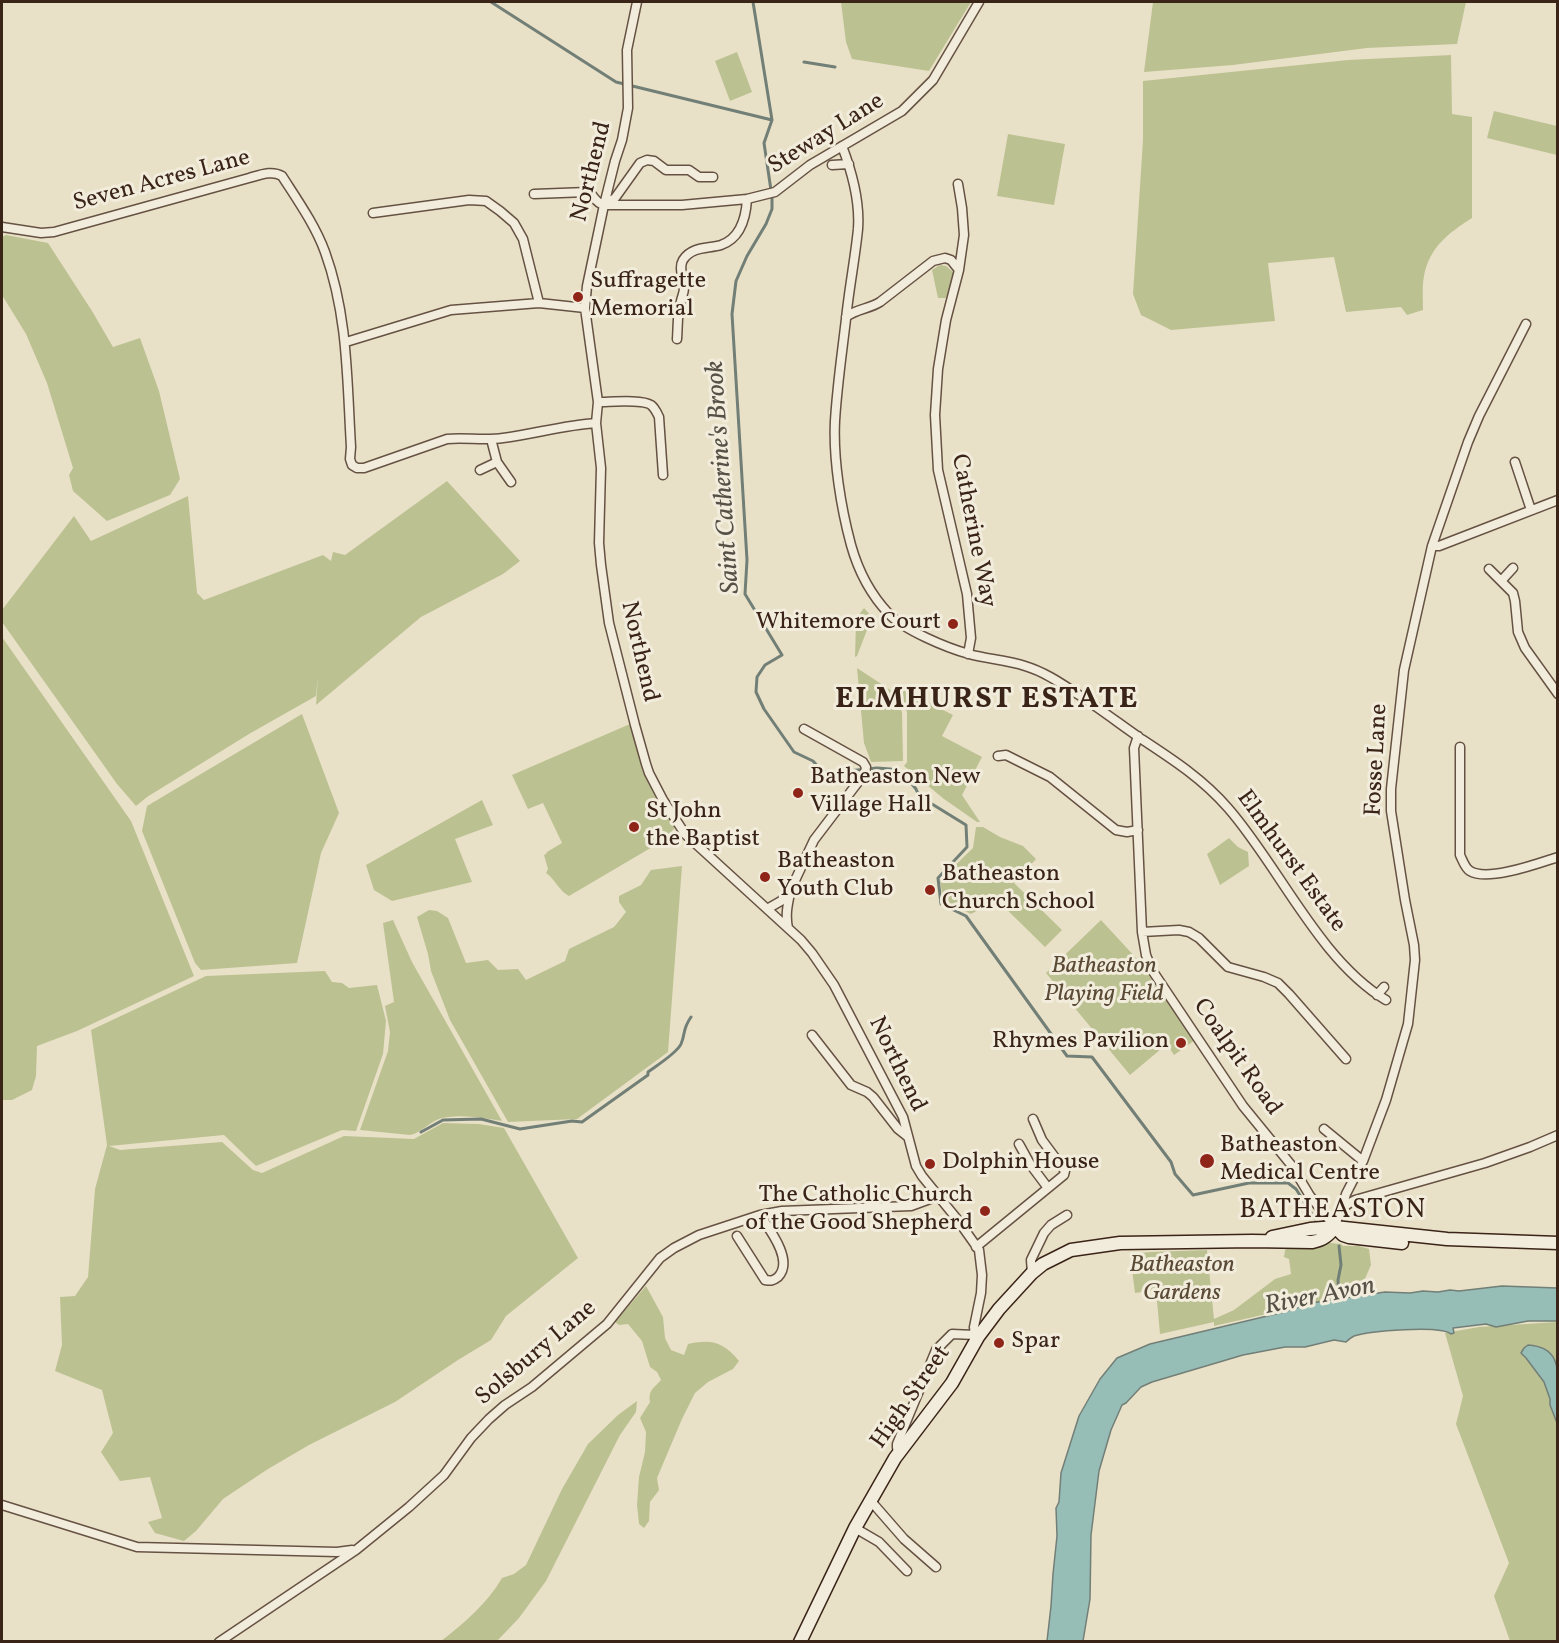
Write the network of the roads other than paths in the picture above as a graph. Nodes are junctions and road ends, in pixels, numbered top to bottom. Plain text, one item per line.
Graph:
1 (637, 2) edge
2 (979, 2) edge
3 (842, 146) junction
4 (849, 164) junction
5 (832, 165) dead end
6 (713, 177) dead end
7 (958, 184) dead end
8 (534, 194) dead end
9 (747, 199) junction
10 (604, 205) junction
11 (373, 213) dead end
12 (2, 227) edge
13 (959, 270) junction
14 (539, 303) junction
15 (585, 308) junction
16 (846, 317) junction
17 (1526, 324) dead end
18 (677, 339) dead end
19 (346, 342) junction
20 (598, 402) junction
21 (596, 423) junction
22 (491, 439) junction
23 (496, 462) junction
24 (1515, 462) dead end
25 (480, 470) dead end
26 (663, 475) dead end
27 (511, 482) dead end
28 (1557, 500) edge
29 (1531, 510) junction
30 (1432, 546) junction
31 (1513, 568) dead end
32 (1489, 569) dead end
33 (1502, 580) junction
34 (968, 654) junction
35 (1557, 694) edge
36 (804, 729) dead end
37 (1138, 736) junction
38 (1460, 747) dead end
39 (998, 756) dead end
40 (1138, 830) junction
41 (1557, 857) edge
42 (791, 889) junction
43 (767, 909) junction
44 (788, 928) junction
45 (1142, 932) junction
46 (1384, 987) dead end
47 (1377, 994) junction
48 (1386, 1000) dead end
49 (812, 1035) dead end
50 (1346, 1059) dead end
51 (1033, 1119) dead end
52 (1324, 1130) dead end
53 (1557, 1136) edge
54 (908, 1138) junction
55 (1019, 1144) dead end
56 (1363, 1161) junction
57 (1048, 1188) junction
58 (935, 1193) junction
59 (1345, 1206) junction
60 (760, 1215) junction
61 (1067, 1215) dead end
62 (1335, 1227) junction
63 (737, 1236) dead end
64 (1557, 1242) edge
65 (977, 1249) junction
66 (1032, 1273) junction
67 (977, 1336) junction
68 (900, 1450) junction
69 (870, 1500) junction
70 (2, 1505) edge
71 (855, 1528) junction
72 (356, 1550) junction
73 (936, 1568) dead end
74 (907, 1571) dead end
75 (219, 1641) edge
76 (800, 1641) edge

1 - 10 street, Northend
2 - 3 street, Steway Lane
3 - 4 street
3 - 9 street, Steway Lane
4 - 5 street
4 - 16 street
6 - 10 street
7 - 13 street, Catherine Way
8 - 10 street
9 - 10 street, Steway Lane
9 - 18 street
10 - 15 street, Northend
11 - 14 street
12 - 19 street, Seven Acres Lane
13 - 16 street
13 - 34 street, Catherine Way
14 - 15 street
14 - 19 street
15 - 20 street, Northend
16 - 34 street
17 - 30 street, Fosse Lane
19 - 22 street, Seven Acres Lane
20 - 21 street, Northend
20 - 26 street
21 - 22 street, Seven Acres Lane
21 - 43 street, Northend
22 - 23 street
23 - 25 street
23 - 27 street
24 - 29 street
28 - 29 street
29 - 30 street
30 - 56 street, Fosse Lane
31 - 33 street
32 - 33 street
33 - 35 street
34 - 37 street, Elmhurst Estate
36 - 42 street
37 - 40 street
37 - 47 street, Elmhurst Estate
38 - 41 street
39 - 40 street
40 - 45 street
42 - 43 street
42 - 44 street
43 - 44 street, Northend
44 - 54 street, Northend
45 - 50 street
45 - 62 street, Coalpit Road
46 - 47 street
47 - 48 street, Elmhurst Estate
49 - 54 street
51 - 57 street
52 - 56 street
53 - 59 street
54 - 58 street, Northend
55 - 57 street
56 - 59 street, Fosse Lane
57 - 65 street
58 - 60 street, Solsbury Lane
58 - 65 street, Northend
59 - 62 street, Fosse Lane
60 - 63 street
60 - 72 street, Solsbury Lane
61 - 66 street
62 - 64 street
62 - 66 street, High Street
65 - 67 street
66 - 67 street, High Street
67 - 68 street, High Street
67 - 68 street
68 - 69 street, High Street
69 - 71 street, High Street
69 - 73 street
70 - 72 street
71 - 74 street
71 - 76 street, High Street
72 - 75 street, Solsbury Lane

